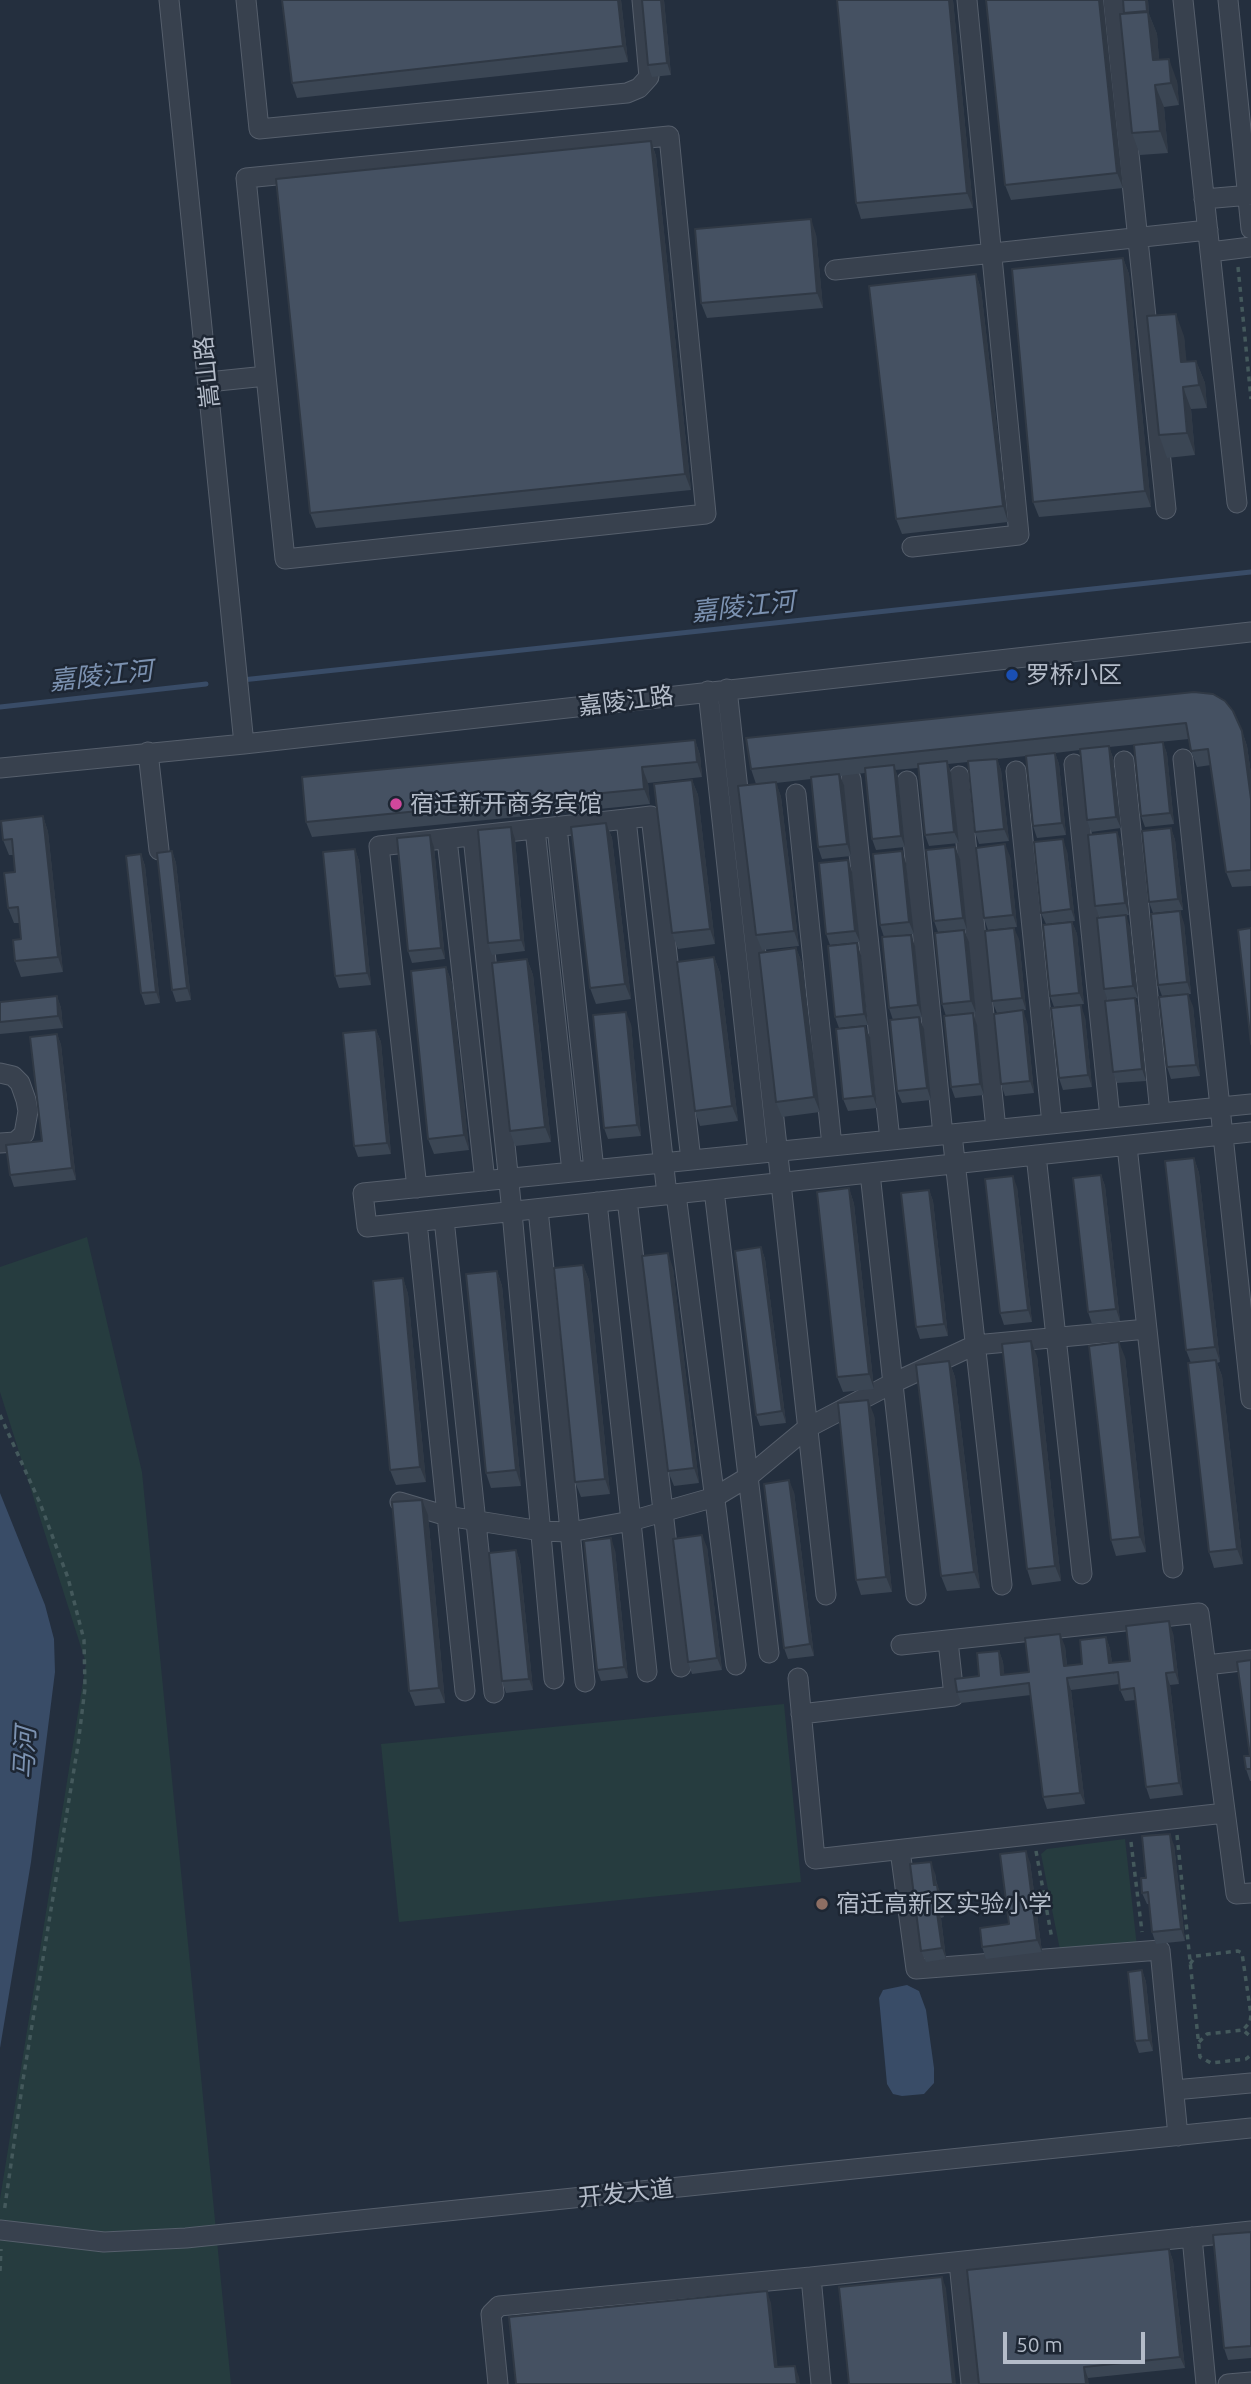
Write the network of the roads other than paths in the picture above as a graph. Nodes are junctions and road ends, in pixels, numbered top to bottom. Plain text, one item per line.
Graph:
1 (169, 0) edge
2 (246, 0) edge
3 (642, 0) edge
4 (967, 0) edge
5 (1113, 0) edge
6 (1183, 0) edge
7 (1228, 0) edge
8 (1249, 195) edge
9 (1204, 199) junction
10 (1251, 229) edge
11 (1208, 230) junction
12 (1138, 237) junction
13 (1251, 247) edge
14 (1210, 252) junction
15 (992, 253) junction
16 (835, 270) dead end
17 (266, 376) junction
18 (208, 382) junction
19 (1237, 503) dead end
20 (1166, 509) dead end
21 (912, 547) dead end
22 (1251, 632) edge
23 (718, 690) junction
24 (244, 744) junction
25 (148, 752) junction
26 (1183, 759) dead end
27 (1124, 761) dead end
28 (1074, 764) dead end
29 (0, 768) edge
30 (1016, 771) dead end
31 (959, 776) dead end
32 (852, 779) edge
33 (907, 781) dead end
34 (796, 794) dead end
35 (626, 819) junction
36 (557, 827) junction
37 (535, 829) junction
38 (473, 836) junction
39 (447, 839) junction
40 (159, 850) edge
41 (0, 1073) edge
42 (1251, 1104) edge
43 (1220, 1107) junction
44 (1160, 1113) junction
45 (1110, 1118) junction
46 (1052, 1124) junction
47 (996, 1129) junction
48 (1251, 1132) edge
49 (947, 1134) junction
50 (1223, 1135) junction
51 (890, 1140) junction
52 (0, 1143) edge
53 (832, 1146) junction
54 (1127, 1146) junction
55 (767, 1152) junction
56 (1036, 1155) junction
57 (691, 1160) junction
58 (664, 1163) junction
59 (955, 1164) junction
60 (594, 1170) junction
61 (572, 1172) junction
62 (870, 1173) junction
63 (508, 1178) junction
64 (485, 1181) junction
65 (781, 1183) junction
66 (417, 1188) junction
67 (713, 1190) junction
68 (671, 1194) junction
69 (627, 1199) junction
70 (597, 1202) junction
71 (538, 1209) junction
72 (512, 1212) junction
73 (444, 1219) junction
74 (417, 1222) junction
75 (1147, 1329) junction
76 (1056, 1338) junction
77 (975, 1345) junction
78 (893, 1383) junction
79 (1251, 1399) edge
80 (807, 1429) junction
81 (748, 1477) junction
82 (715, 1497) junction
83 (399, 1502) edge
84 (663, 1513) junction
85 (447, 1516) junction
86 (476, 1520) junction
87 (631, 1521) junction
88 (541, 1531) junction
89 (570, 1532) junction
90 (1172, 1568) dead end
91 (1082, 1574) dead end
92 (1002, 1585) dead end
93 (826, 1595) dead end
94 (916, 1595) dead end
95 (948, 1641) junction
96 (901, 1646) dead end
97 (769, 1653) dead end
98 (1251, 1660) edge
99 (736, 1665) dead end
100 (1206, 1665) junction
101 (681, 1667) dead end
102 (647, 1672) dead end
103 (798, 1678) dead end
104 (554, 1679) dead end
105 (585, 1682) dead end
106 (465, 1691) dead end
107 (494, 1693) dead end
108 (801, 1714) junction
109 (1225, 1813) junction
110 (900, 1850) junction
111 (1251, 1893) edge
112 (1251, 2083) edge
113 (1174, 2090) junction
114 (1251, 2128) edge
115 (1178, 2136) junction
116 (1, 2230) edge
117 (1251, 2231) edge
118 (1192, 2237) junction
119 (959, 2262) junction
120 (811, 2277) junction
121 (1251, 2382) edge
122 (498, 2384) edge
123 (821, 2384) edge
124 (971, 2384) edge
125 (1206, 2384) edge
126 (1228, 2384) edge

1 - 18 street, 嵩山路
2 - 3 street
4 - 15 street
5 - 12 street
6 - 9 street
7 - 8 street
8 - 9 street
8 - 10 street
9 - 11 street
11 - 12 street
11 - 14 street
12 - 15 street
12 - 20 street
13 - 14 street
14 - 19 street
15 - 16 street
15 - 21 street
17 - 17 street
17 - 18 street
18 - 24 street, 嵩山路
22 - 23 street, 嘉陵江路
23 - 24 street, 嘉陵江路
23 - 55 street
24 - 25 street, 嘉陵江路
25 - 29 street, 嘉陵江路
25 - 40 street
26 - 43 street
27 - 44 street
28 - 45 street
30 - 46 street
31 - 47 street
32 - 51 street
33 - 49 street
34 - 53 street
35 - 36 street
35 - 57 street
35 - 58 street
36 - 37 street
36 - 60 street
37 - 38 street
37 - 61 street
38 - 39 street
38 - 63 street
39 - 64 street
39 - 66 street
41 - 52 street
42 - 43 street
43 - 44 street
43 - 50 street
44 - 45 street
45 - 46 street
46 - 47 street
47 - 49 street
48 - 50 street
49 - 51 street
49 - 59 street
50 - 54 street
50 - 79 street
51 - 53 street
53 - 55 street
54 - 56 street
54 - 75 street
55 - 57 street
55 - 65 street
56 - 59 street
56 - 76 street
57 - 58 street
58 - 60 street
58 - 68 street
59 - 62 street
59 - 77 street
60 - 61 street
61 - 63 street
62 - 65 street
62 - 78 street
63 - 64 street
63 - 72 street
64 - 66 street
65 - 67 street
65 - 80 street
66 - 74 street
67 - 68 street
67 - 81 street
68 - 69 street
68 - 82 street
69 - 70 street
69 - 84 street
70 - 71 street
70 - 87 street
71 - 72 street
71 - 89 street
72 - 73 street
72 - 88 street
73 - 74 street
73 - 86 street
74 - 85 street
75 - 76 street
75 - 90 street
76 - 77 street
76 - 91 street
77 - 78 street
77 - 92 street
78 - 80 street
78 - 94 street
80 - 81 street
80 - 93 street
81 - 82 street
81 - 97 street
82 - 84 street
82 - 99 street
83 - 85 street
84 - 87 street
84 - 101 street
85 - 86 street
85 - 106 street
86 - 88 street
86 - 107 street
87 - 89 street
87 - 102 street
88 - 89 street
88 - 104 street
89 - 105 street
95 - 96 street
95 - 100 street
95 - 108 street
98 - 100 street
100 - 109 street
103 - 108 street
108 - 110 street
109 - 110 street
109 - 111 street
110 - 113 street
112 - 113 street
113 - 115 street
114 - 115 street, 开发大道
115 - 116 street, 开发大道
117 - 118 street
118 - 119 street
118 - 125 street
119 - 120 street
119 - 124 street
120 - 122 street
120 - 123 street
121 - 126 street

